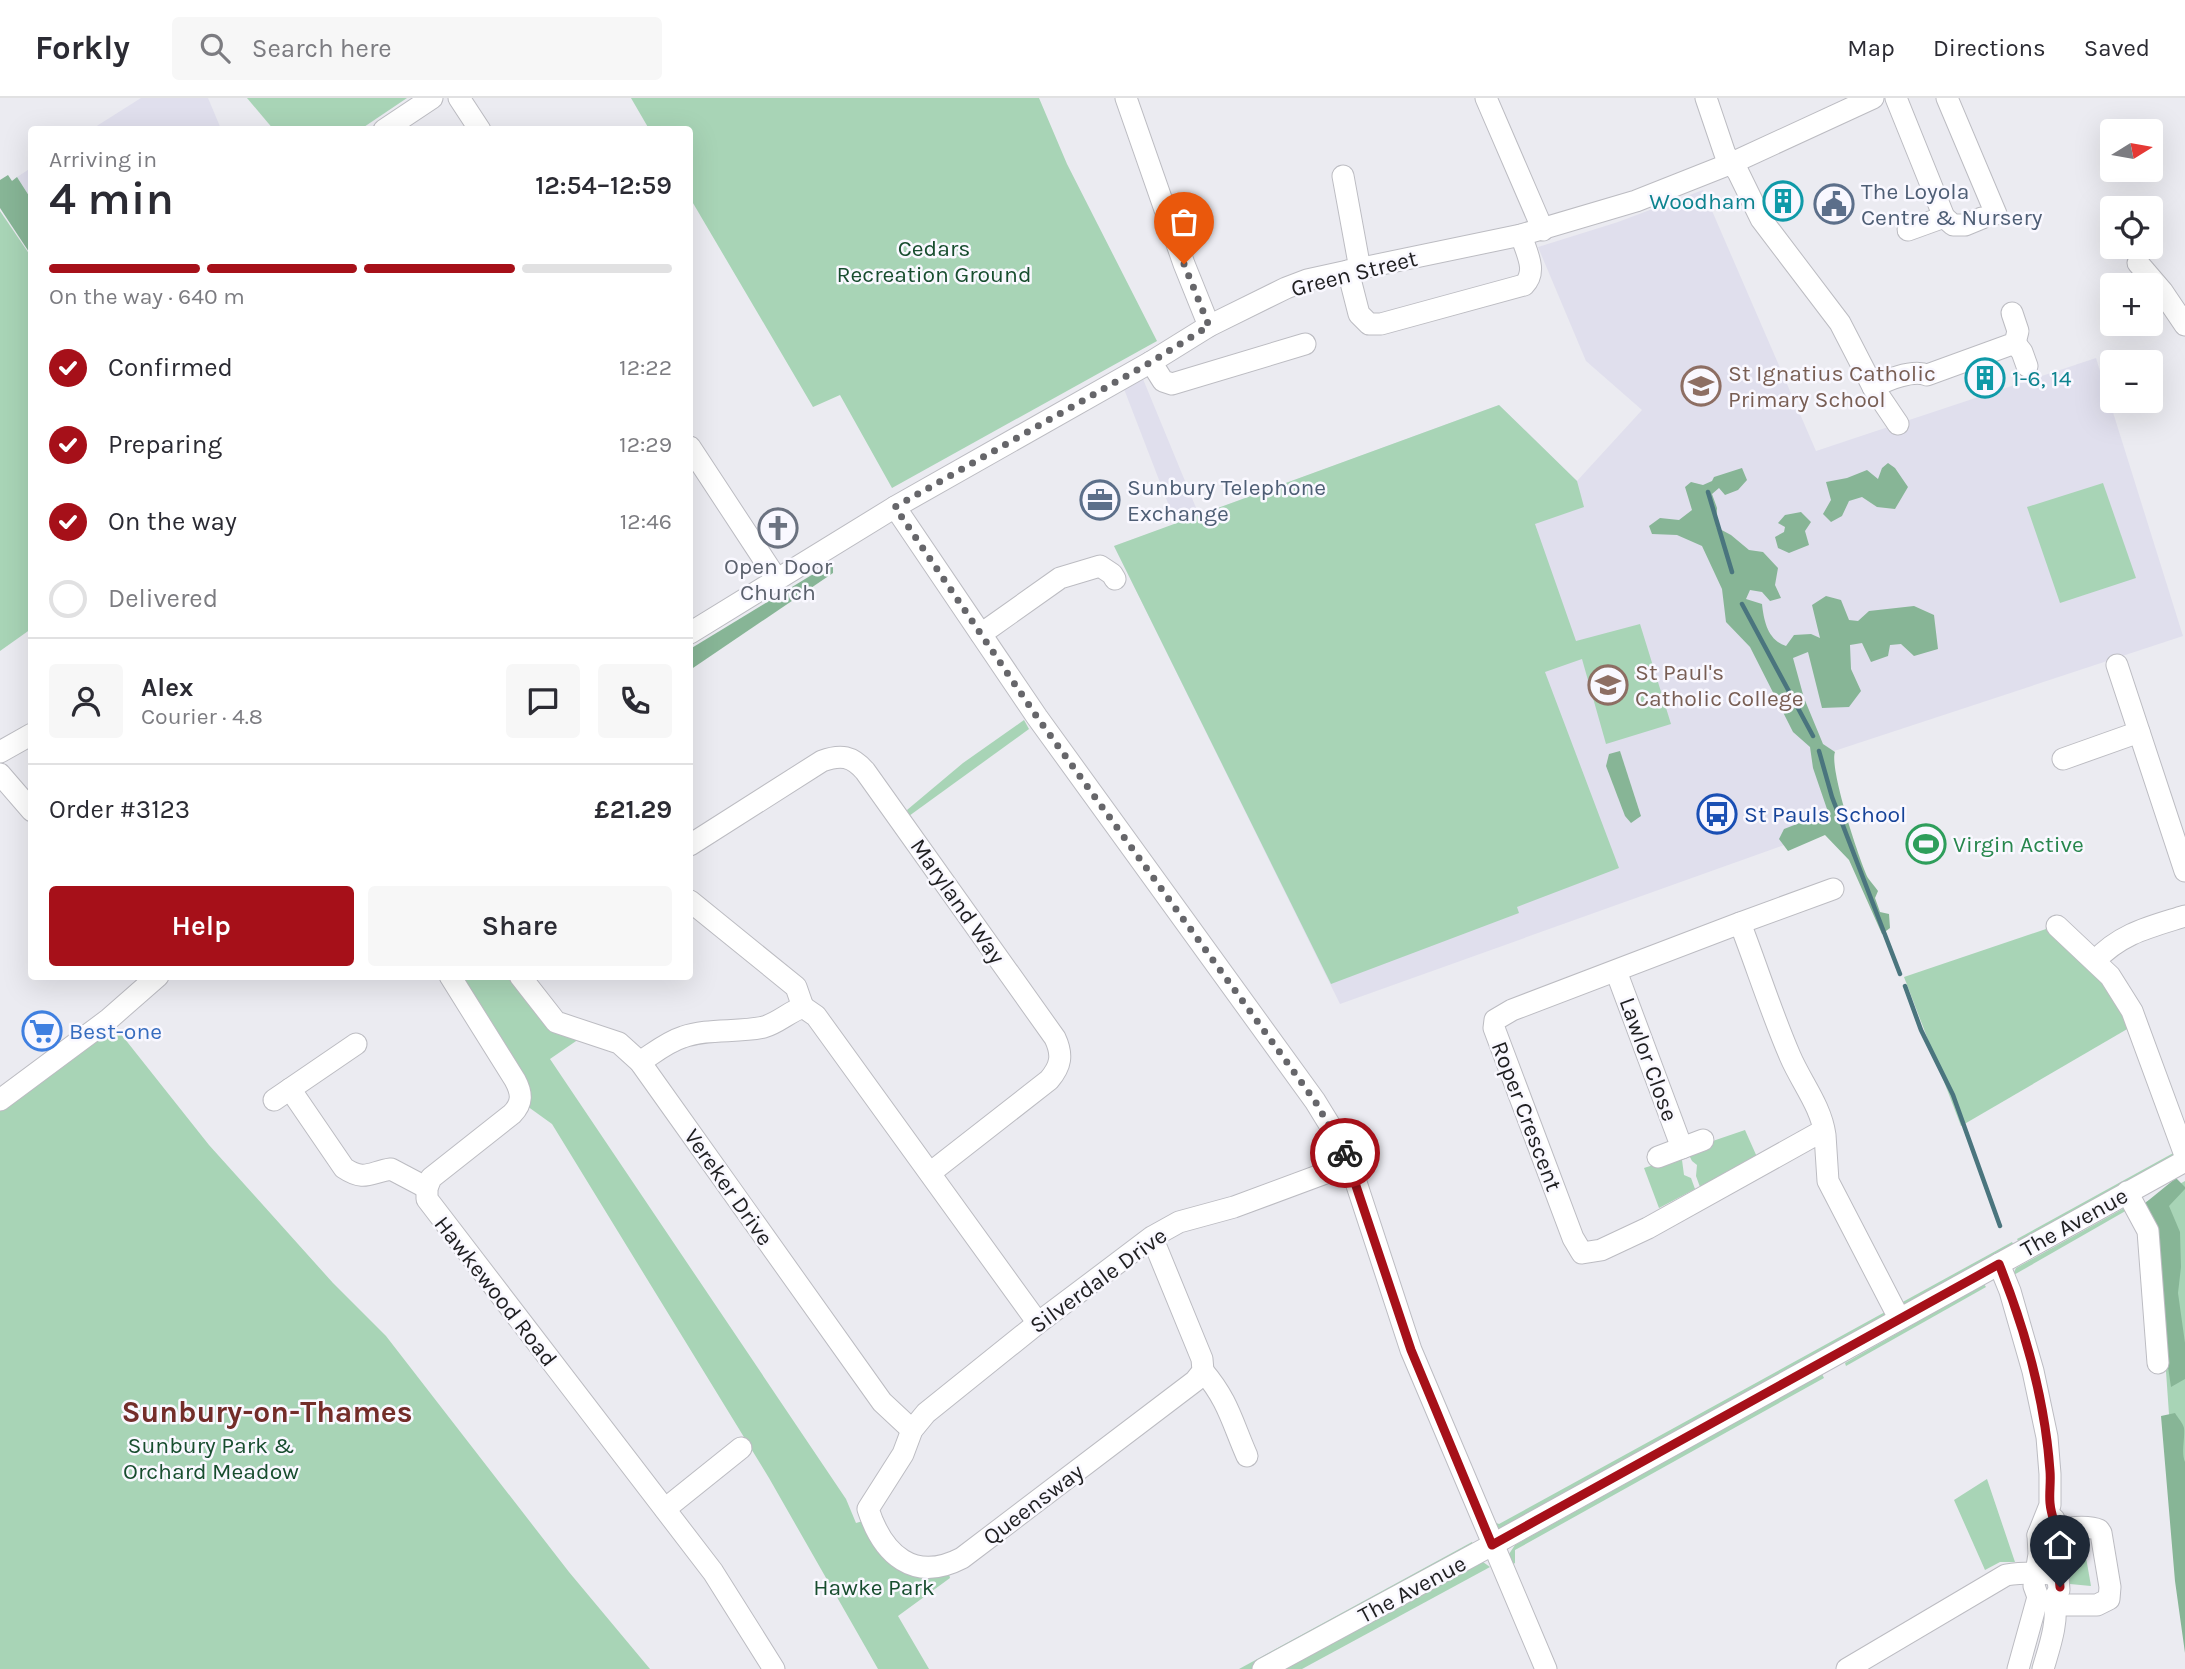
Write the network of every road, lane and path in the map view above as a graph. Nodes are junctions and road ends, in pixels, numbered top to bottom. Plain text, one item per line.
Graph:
1 (432, 98) edge
2 (459, 98) edge
3 (1126, 98) edge
4 (1486, 98) edge
5 (1706, 98) edge
6 (1873, 98) edge
7 (1896, 98) edge
8 (1947, 98) edge
9 (390, 126) edge
10 (477, 126) edge
11 (1732, 163) junction
12 (1343, 176) dead end
13 (1944, 217) junction
14 (1543, 230) junction
15 (1908, 230) dead end
16 (1521, 235) junction
17 (2138, 263) dead end
18 (1354, 270) junction
19 (2012, 313) dead end
20 (2185, 325) edge
21 (1209, 326) junction
22 (1305, 344) dead end
23 (2015, 344) junction
24 (1151, 362) junction
25 (2027, 366) dead end
26 (1873, 387) junction
27 (1898, 424) dead end
28 (693, 452) edge
29 (895, 507) junction
30 (776, 578) junction
31 (1115, 579) dead end
32 (693, 631) edge
33 (981, 634) junction
34 (2117, 665) dead end
35 (2139, 732) junction
36 (28, 736) edge
37 (0, 752) edge
38 (2063, 759) dead end
39 (0, 774) edge
40 (28, 806) edge
41 (693, 843) edge
42 (2185, 871) edge
43 (1833, 889) dead end
44 (693, 903) edge
45 (2185, 916) edge
46 (1740, 923) junction
47 (2057, 926) dead end
48 (2095, 961) junction
49 (1616, 971) junction
50 (153, 980) edge
51 (452, 980) edge
52 (523, 980) edge
53 (803, 1007) junction
54 (350, 1055) dead end
55 (640, 1062) junction
56 (0, 1100) edge
57 (1824, 1130) junction
58 (1703, 1140) dead end
59 (1682, 1148) junction
60 (2185, 1155) edge
61 (1658, 1157) dead end
62 (2185, 1161) edge
63 (1350, 1164) junction
64 (930, 1173) junction
65 (427, 1188) junction
66 (2127, 1192) junction
67 (1152, 1237) junction
68 (1999, 1264) junction
69 (1899, 1318) junction
70 (1038, 1323) junction
71 (2158, 1363) dead end
72 (1203, 1371) junction
73 (912, 1430) junction
74 (741, 1448) dead end
75 (1247, 1456) dead end
76 (665, 1509) junction
77 (2048, 1533) junction
78 (1492, 1545) junction
79 (2047, 1576) junction
80 (2049, 1600) junction
81 (774, 1669) edge
82 (1264, 1669) edge
83 (1546, 1669) edge
84 (1847, 1669) edge
85 (2018, 1669) edge
86 (2043, 1669) edge

1 - 9 street
2 - 10 street
3 - 21 street
4 - 14 street
5 - 11 street
6 - 11 street, Green Street
7 - 13 street
8 - 13 street
11 - 14 street, Green Street
11 - 26 street
12 - 18 street
13 - 15 street
14 - 16 street, Green Street
16 - 18 street, Green Street
16 - 18 street
17 - 20 street
18 - 21 street, Green Street
19 - 23 street
21 - 24 street, Green Street
22 - 24 street
23 - 25 street
23 - 26 street
24 - 29 street, Green Street
26 - 27 street
28 - 30 street
29 - 30 street, Green Street
29 - 33 street
30 - 32 street, Green Street
31 - 33 street
33 - 63 street
34 - 35 street
35 - 38 street
35 - 42 street
36 - 37 street
39 - 40 street
41 - 64 street, Maryland Way
43 - 46 street, Roper Crescent
44 - 53 street
45 - 48 street
46 - 49 street, Roper Crescent
46 - 57 street
47 - 48 street
48 - 60 street
49 - 57 street, Roper Crescent
49 - 59 street, Lawlor Close
50 - 56 street
51 - 65 street, Hawkewood Road
52 - 55 street, Vereker Drive
53 - 55 street
53 - 64 street
54 - 65 street
55 - 73 street, Vereker Drive
57 - 69 street
58 - 59 street, Lawlor Close
59 - 61 street, Lawlor Close
62 - 66 street, The Avenue
63 - 67 street, Silverdale Drive
63 - 78 street
64 - 70 street
65 - 76 street, Hawkewood Road
66 - 68 street, The Avenue
66 - 71 street
67 - 70 street, Silverdale Drive
67 - 72 street
68 - 69 street, The Avenue
68 - 77 street
69 - 78 street, The Avenue
70 - 73 street, Silverdale Drive
72 - 73 street, Queensway
72 - 75 street
74 - 76 street
76 - 81 street, Hawkewood Road
77 - 79 street
77 - 80 street
78 - 82 street, The Avenue
78 - 83 street
79 - 80 street
79 - 84 street
80 - 85 street
80 - 86 street

